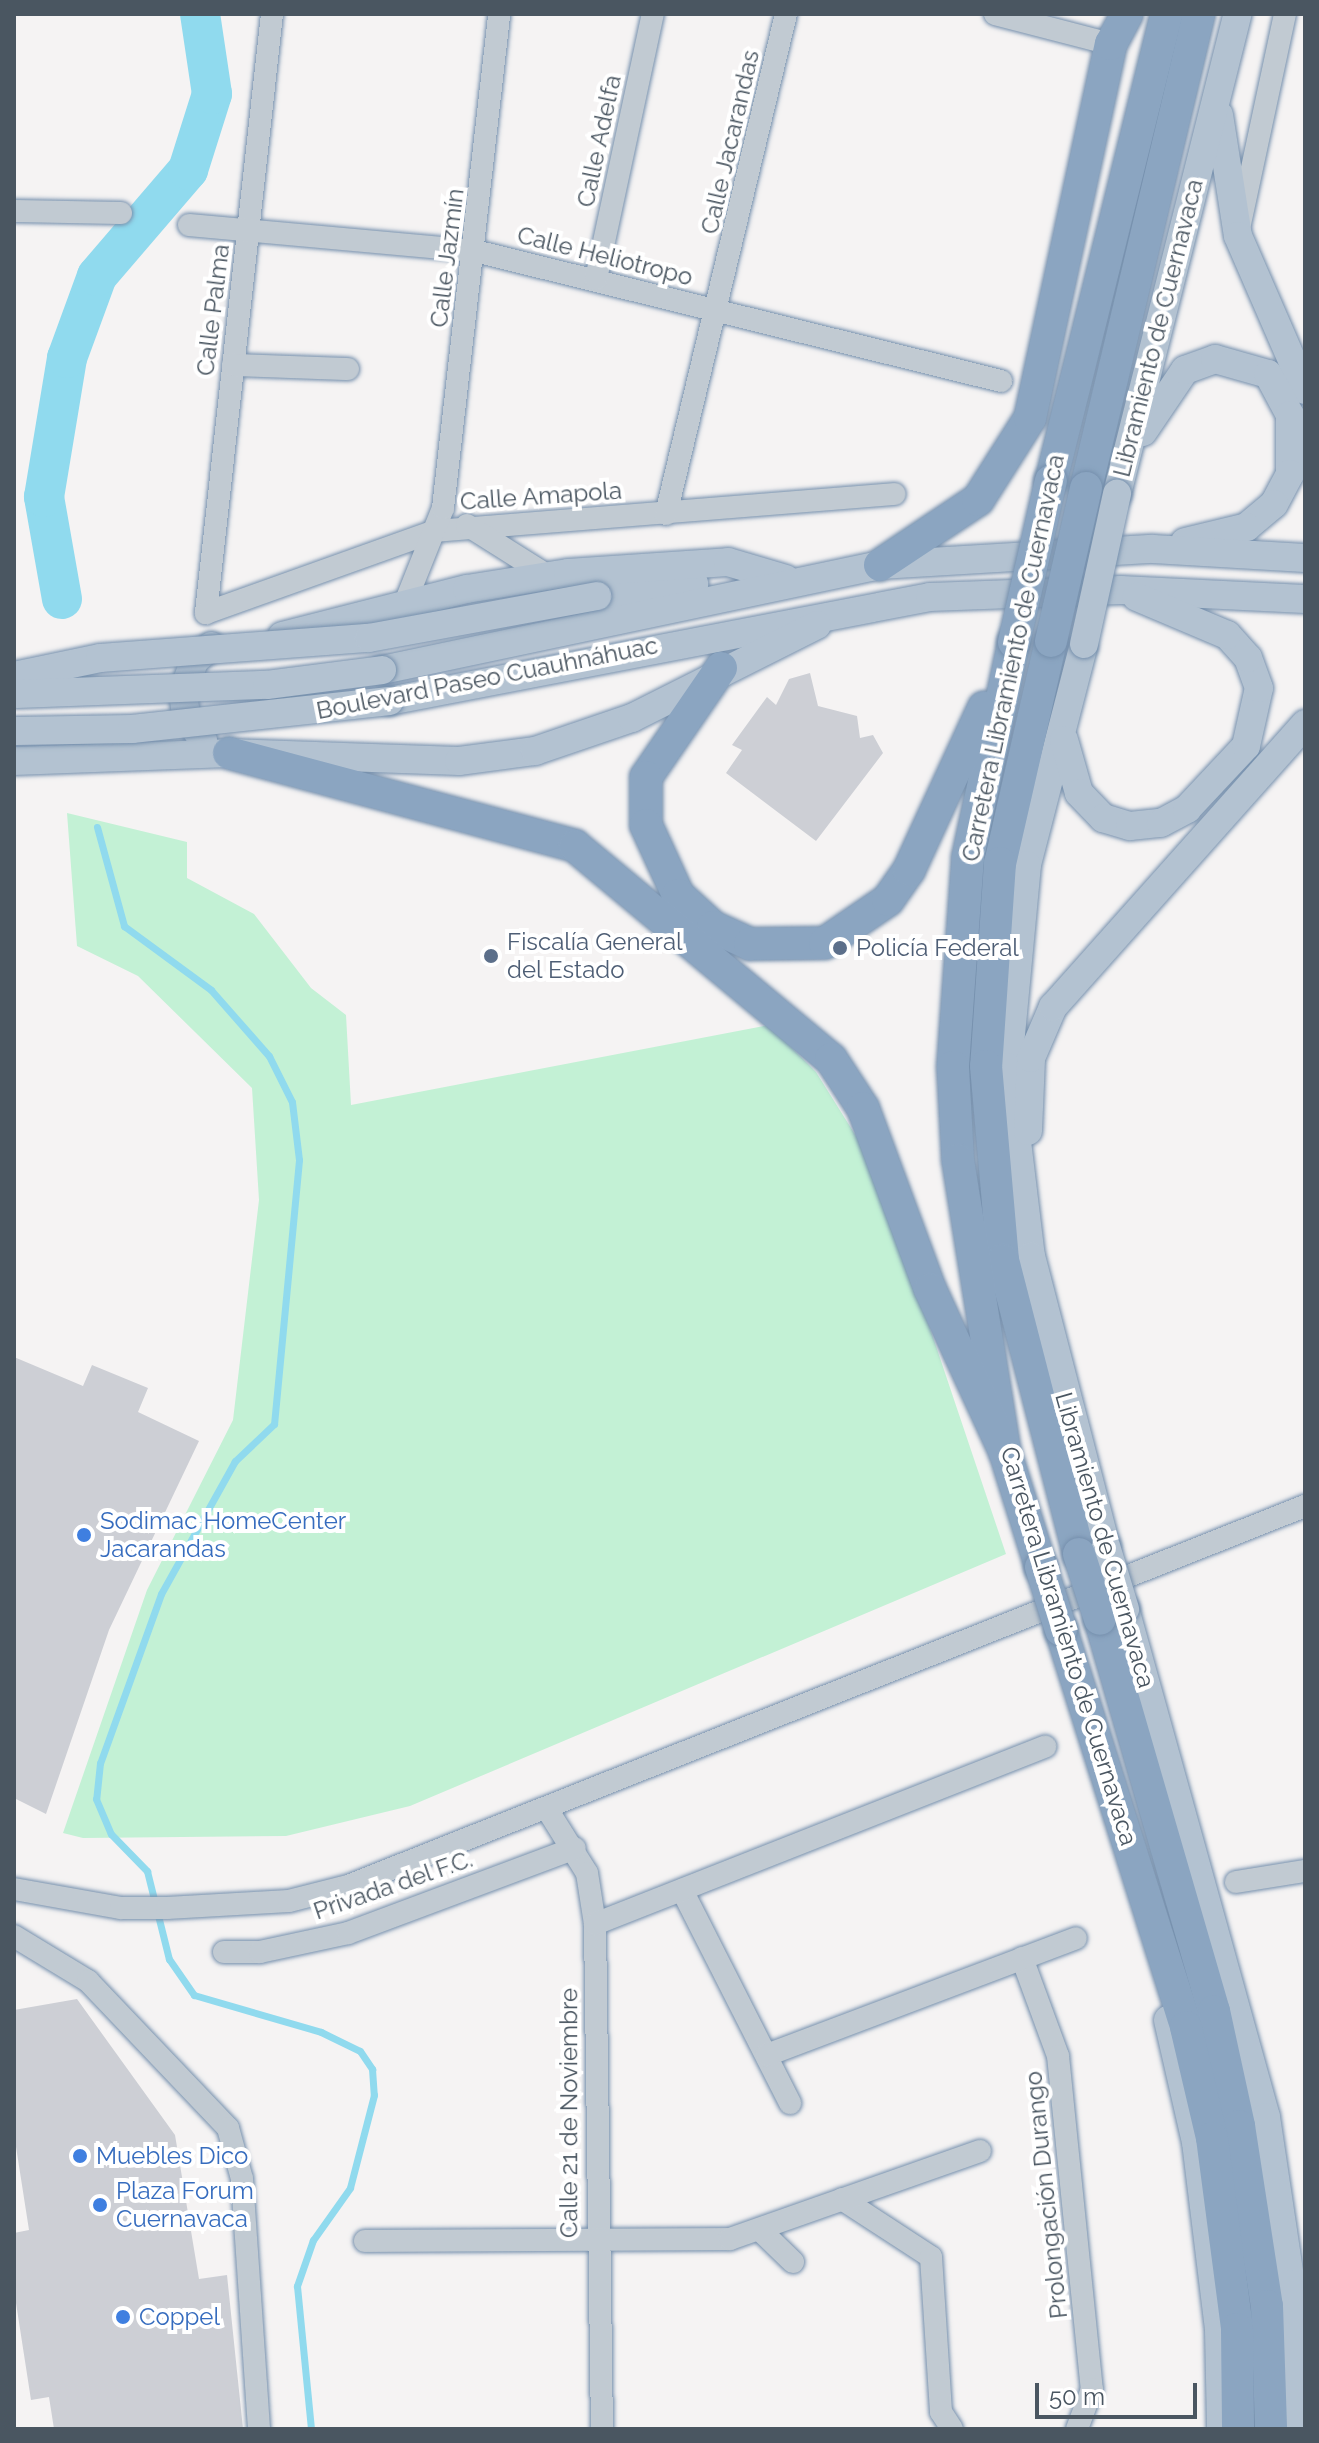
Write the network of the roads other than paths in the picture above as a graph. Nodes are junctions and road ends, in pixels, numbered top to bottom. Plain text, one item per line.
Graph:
1 (272, 14) edge
2 (499, 14) edge
3 (653, 14) edge
4 (786, 14) edge
5 (995, 14) edge
6 (1127, 14) edge
7 (1167, 14) edge
8 (1199, 14) edge
9 (1238, 14) edge
10 (1285, 14) edge
11 (1114, 29) edge
12 (1218, 92) junction
13 (14, 211) edge
14 (121, 213) dead end
15 (189, 225) dead end
16 (250, 229) junction
17 (1238, 236) junction
18 (475, 251) junction
19 (596, 279) junction
20 (718, 311) junction
21 (233, 365) junction
22 (348, 369) dead end
23 (1001, 381) dead end
24 (1305, 390) edge
25 (1108, 484) junction
26 (895, 494) dead end
27 (443, 508) junction
28 (666, 514) junction
29 (467, 526) junction
30 (435, 531) junction
31 (1153, 549) junction
32 (1305, 558) edge
33 (880, 565) junction
34 (548, 576) junction
35 (786, 580) junction
36 (1121, 590) junction
37 (1305, 599) edge
38 (405, 603) junction
39 (862, 605) junction
40 (206, 613) joint
41 (1014, 642) junction
42 (211, 646) junction
43 (100, 663) junction
44 (721, 668) junction
45 (14, 675) edge
46 (14, 692) edge
47 (1305, 724) edge
48 (1063, 728) junction
49 (14, 731) edge
50 (229, 753) junction
51 (21, 766) edge
52 (1031, 1256) junction
53 (1005, 1452) junction
54 (1305, 1506) edge
55 (1092, 1550) junction
56 (1112, 1614) junction
57 (1061, 1630) junction
58 (1045, 1747) dead end
59 (547, 1809) junction
60 (575, 1848) junction
61 (1305, 1871) edge
62 (1236, 1882) dead end
63 (14, 1889) edge
64 (682, 1890) junction
65 (595, 1924) junction
66 (14, 1936) edge
67 (1076, 1938) dead end
68 (224, 1952) dead end
69 (1022, 1958) junction
70 (767, 2055) junction
71 (790, 2103) dead end
72 (980, 2151) dead end
73 (842, 2199) junction
74 (760, 2230) junction
75 (365, 2241) dead end
76 (595, 2242) junction
77 (793, 2262) dead end
78 (259, 2429) edge
79 (602, 2429) edge
80 (952, 2429) edge
81 (1077, 2429) edge
82 (1221, 2429) edge
83 (1238, 2429) edge
84 (1271, 2429) edge
85 (1296, 2429) edge

1 - 16 street, Calle Palma
2 - 18 street, Calle Jazmín
3 - 19 street, Calle Adelfa
4 - 20 street, Calle Jacarandas
5 - 11 street
6 - 11 highway
7 - 41 highway, Carretera Libramiento de Cuernavaca, bridge
8 - 25 highway, Carretera Libramiento de Cuernavaca
9 - 12 main road, Libramiento de Cuernavaca
10 - 17 street
11 - 33 highway
12 - 17 main road
12 - 25 main road, Libramiento de Cuernavaca
13 - 14 street
15 - 16 street, Calle Heliotropo
16 - 18 street, Calle Heliotropo
16 - 21 street, Calle Palma
17 - 24 main road
18 - 19 street, Calle Heliotropo
18 - 27 street, Calle Jazmín
19 - 20 street, Calle Heliotropo
20 - 23 street, Calle Heliotropo
20 - 28 street, Calle Jacarandas
21 - 22 street
21 - 40 street, Calle Palma
25 - 31 main road
25 - 48 main road, Libramiento de Cuernavaca, bridge
25 - 55 highway, Carretera Libramiento de Cuernavaca, bridge
26 - 28 street, Calle Amapola
27 - 29 street
27 - 30 street, Calle Jazmín
28 - 29 street, Calle Amapola
29 - 30 street, Calle Amapola
29 - 34 street
30 - 38 street, Calle Jazmín
30 - 40 street, Calle Amapola
31 - 32 main road
31 - 33 main road, Boulevard Paseo Cuauhnáhuac
33 - 35 main road, Boulevard Paseo Cuauhnáhuac
34 - 35 main road, Boulevard Paseo Cuauhnáhuac
34 - 38 main road, Boulevard Paseo Cuauhnáhuac
35 - 45 main road, bridge
35 - 46 main road, Boulevard Paseo Cuauhnáhuac, bridge
36 - 37 main road, Boulevard Paseo Cuauhnáhuac
36 - 39 main road, Boulevard Paseo Cuauhnáhuac
36 - 48 main road
38 - 42 main road, Boulevard Paseo Cuauhnáhuac
39 - 44 main road, Boulevard Paseo Cuauhnáhuac
39 - 49 main road, Boulevard Paseo Cuauhnáhuac, bridge
41 - 44 highway
41 - 53 highway, Carretera Libramiento de Cuernavaca
42 - 43 main road, Boulevard Paseo Cuauhnáhuac
42 - 50 main road
43 - 45 main road, Boulevard Paseo Cuauhnáhuac, bridge
43 - 46 main road
44 - 50 main road, Boulevard Paseo Cuauhnáhuac
47 - 52 main road
48 - 52 main road, Libramiento de Cuernavaca
50 - 51 main road, Boulevard Paseo Cuauhnáhuac
50 - 53 highway
52 - 55 main road, Libramiento de Cuernavaca
53 - 57 highway, Carretera Libramiento de Cuernavaca, bridge
54 - 59 street
55 - 56 highway, Carretera Libramiento de Cuernavaca, bridge
56 - 84 highway, Carretera Libramiento de Cuernavaca
56 - 85 main road, Libramiento de Cuernavaca
57 - 82 main road
57 - 83 highway, Carretera Libramiento de Cuernavaca
58 - 64 street
59 - 60 street, Calle 21 de Noviembre
59 - 63 street
60 - 65 street, Calle 21 de Noviembre
60 - 68 street, Privada del F.C.
61 - 62 street
64 - 65 street
64 - 70 street
65 - 76 street, Calle 21 de Noviembre
66 - 78 street
67 - 69 street
69 - 70 street
69 - 81 street, Prolongación Durango
70 - 71 street
72 - 73 street
73 - 74 street
73 - 80 street
74 - 76 street
74 - 77 street
75 - 76 street
76 - 79 street, Calle 21 de Noviembre

